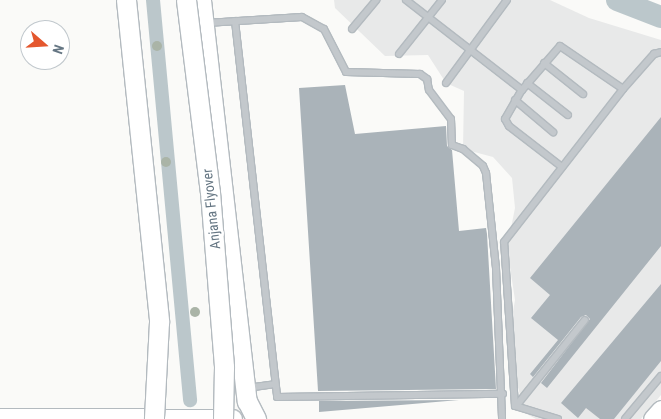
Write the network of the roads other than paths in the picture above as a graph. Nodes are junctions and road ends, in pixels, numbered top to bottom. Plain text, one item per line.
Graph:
1 (126, 0) edge
2 (186, 0) edge
3 (201, 0) edge
4 (376, 0) edge
5 (406, 0) edge
6 (442, 0) edge
7 (507, 0) edge
8 (428, 18) junction
9 (235, 21) junction
10 (204, 23) junction
11 (352, 29) dead end
12 (469, 50) junction
13 (661, 52) edge
14 (399, 54) dead end
15 (544, 62) junction
16 (446, 83) dead end
17 (527, 83) junction
18 (522, 90) junction
19 (622, 90) junction
20 (583, 94) dead end
21 (515, 100) junction
22 (568, 115) dead end
23 (553, 132) dead end
24 (562, 168) junction
25 (586, 320) dead end
26 (661, 376) edge
27 (275, 384) junction
28 (246, 388) junction
29 (503, 394) junction
30 (516, 406) junction
31 (661, 410) edge
32 (0, 418) edge
33 (154, 419) edge
34 (223, 419) edge
35 (232, 419) edge
36 (256, 419) edge
37 (502, 419) edge
38 (558, 419) edge
39 (625, 419) edge
40 (653, 419) edge

1 - 33 main road, bridge
2 - 34 main road, Anjana Flyover, bridge
3 - 10 main road
4 - 11 lane
5 - 8 lane
6 - 8 lane
7 - 12 lane
8 - 12 lane
8 - 14 lane
9 - 10 lane
9 - 27 lane
9 - 29 lane
10 - 28 main road
12 - 16 lane
12 - 18 lane
13 - 19 lane
15 - 17 lane
15 - 19 lane
15 - 20 lane
17 - 18 lane
17 - 22 lane
18 - 21 lane
19 - 24 lane
21 - 23 lane
21 - 24 lane
24 - 30 lane
25 - 30 lane
26 - 39 lane
27 - 28 lane
27 - 29 lane
28 - 36 main road
29 - 37 lane
30 - 38 lane
31 - 40 main road
32 - 35 main road

